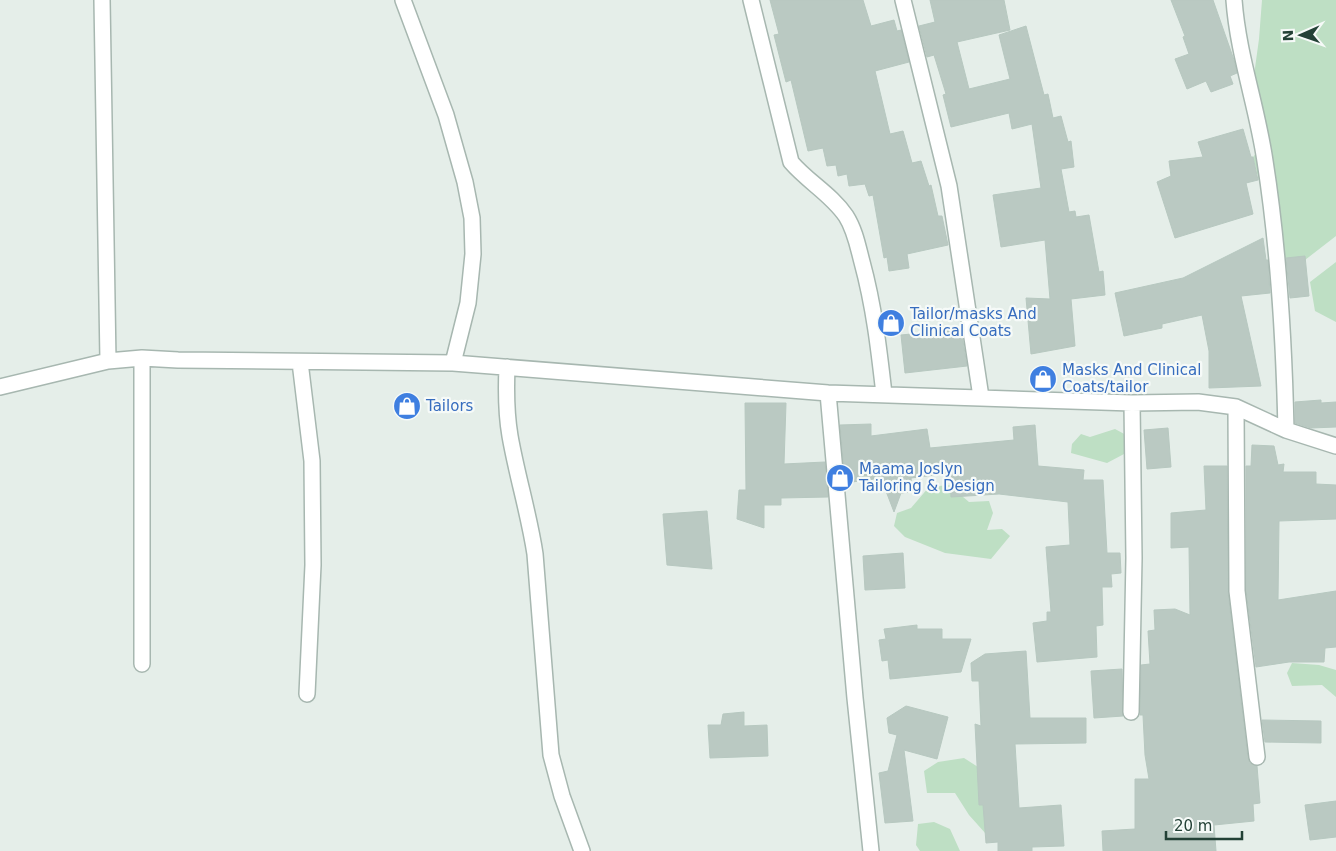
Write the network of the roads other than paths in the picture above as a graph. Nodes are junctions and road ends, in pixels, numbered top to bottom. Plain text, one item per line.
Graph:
1 (102, 0) edge
2 (403, 0) edge
3 (751, 0) edge
4 (903, 0) edge
5 (1234, 0) edge
6 (142, 358) junction
7 (108, 361) junction
8 (300, 362) junction
9 (453, 363) junction
10 (507, 367) junction
11 (0, 387) edge
12 (828, 392) junction
13 (884, 394) junction
14 (981, 397) junction
15 (1132, 403) junction
16 (1236, 407) junction
17 (1286, 430) junction
18 (1336, 446) edge
19 (142, 664) dead end
20 (307, 694) dead end
21 (1131, 712) dead end
22 (1257, 757) dead end
23 (582, 851) edge
24 (871, 851) edge

1 - 7 street
2 - 9 street
3 - 13 street
4 - 14 street
5 - 17 street
6 - 7 street
6 - 8 street
6 - 19 street
7 - 11 street
8 - 9 street
8 - 20 street
9 - 10 street
10 - 12 street
10 - 23 street
12 - 13 street
12 - 24 street
13 - 14 street
14 - 15 street
15 - 16 street
15 - 21 street
16 - 17 street
16 - 22 street
17 - 18 street

